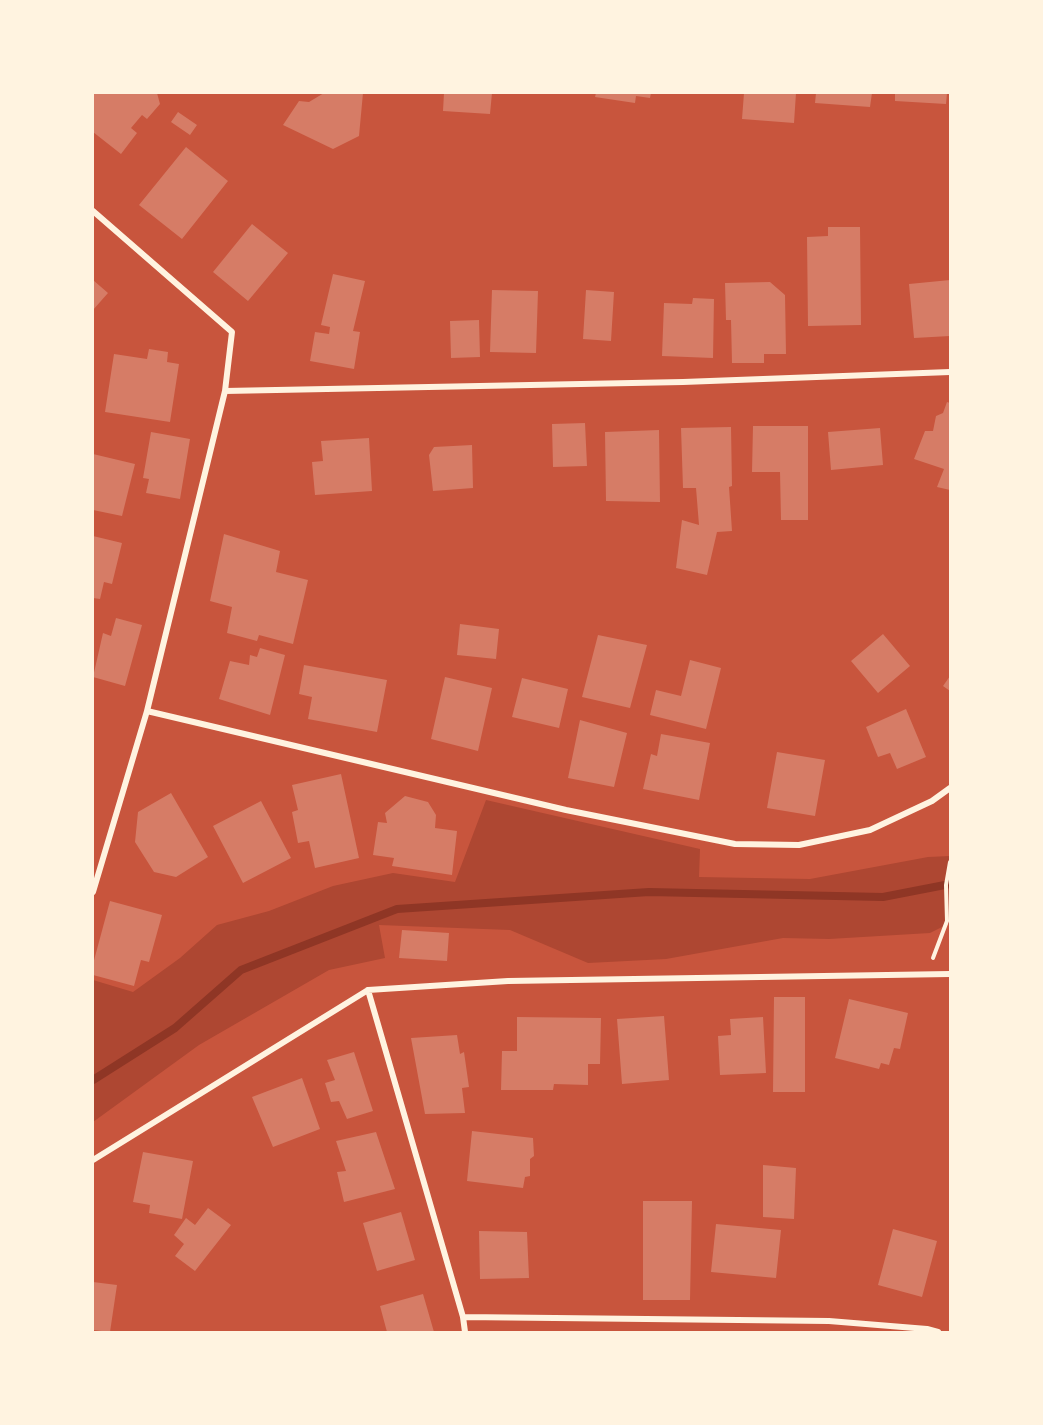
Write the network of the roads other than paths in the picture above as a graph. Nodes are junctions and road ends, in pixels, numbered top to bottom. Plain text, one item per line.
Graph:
1 (93, 211) edge
2 (950, 372) edge
3 (225, 391) junction
4 (147, 711) junction
5 (950, 788) edge
6 (93, 892) edge
7 (950, 974) edge
8 (368, 990) junction
9 (93, 1160) edge
10 (463, 1317) junction
11 (465, 1332) edge
12 (938, 1332) edge

1 - 3 street
2 - 3 street
3 - 4 street
4 - 5 street
4 - 6 street
7 - 8 street
8 - 9 street
8 - 10 street
10 - 11 street
10 - 12 street

